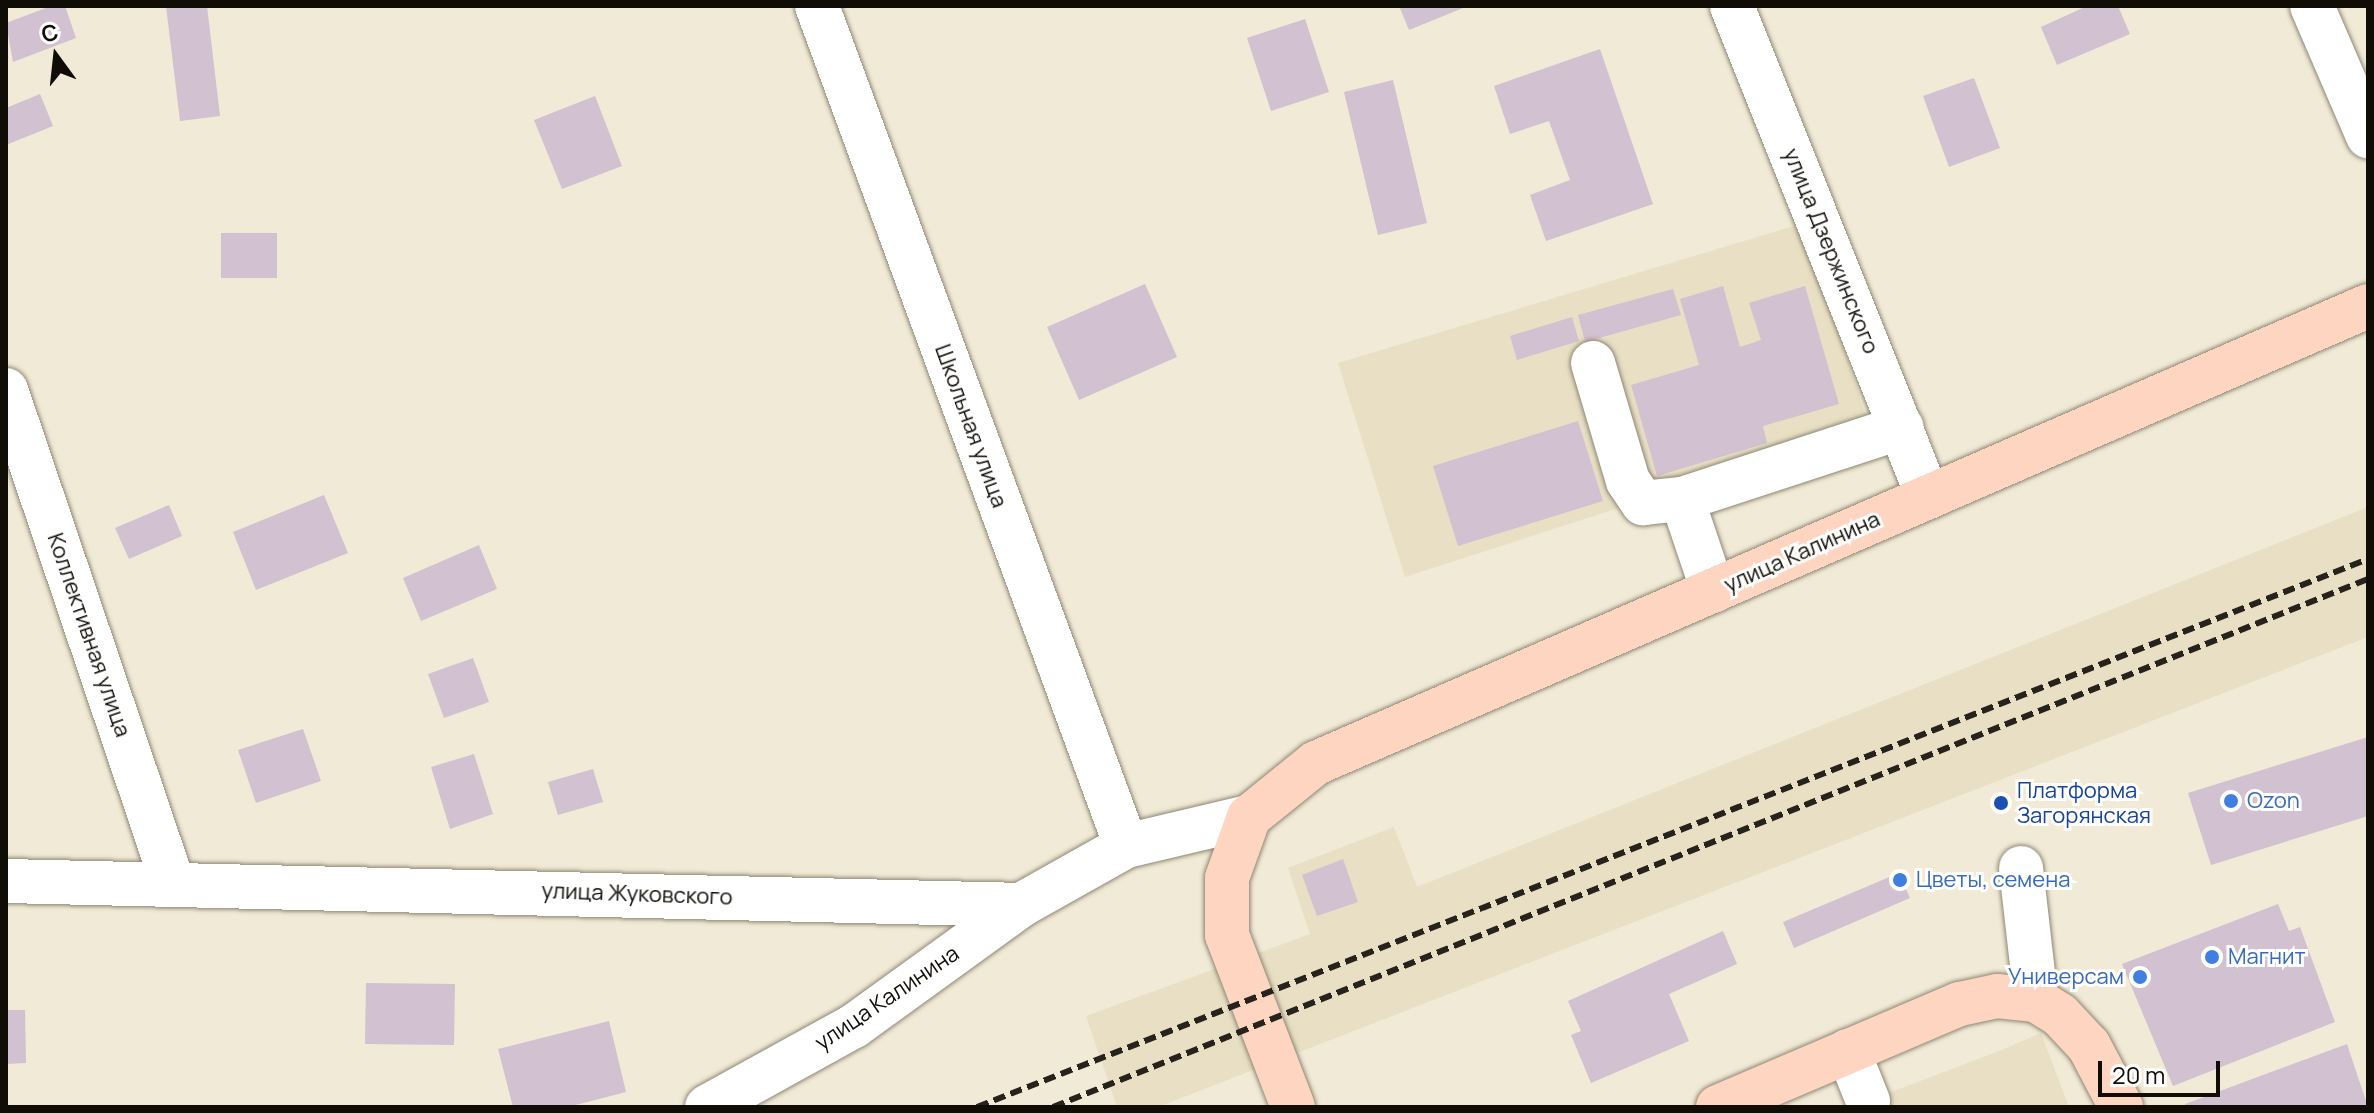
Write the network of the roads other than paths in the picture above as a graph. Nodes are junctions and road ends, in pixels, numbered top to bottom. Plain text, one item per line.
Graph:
1 (817, 6) edge
2 (1732, 6) edge
3 (2312, 6) edge
4 (2368, 136) edge
5 (2368, 306) edge
6 (1593, 363) dead end
7 (6, 390) edge
8 (1902, 427) junction
9 (1928, 497) junction
10 (1682, 499) junction
11 (1713, 591) junction
12 (1249, 817) junction
13 (1126, 846) junction
14 (2021, 868) dead end
15 (6, 881) edge
16 (172, 881) junction
17 (1021, 905) junction
18 (2036, 1000) junction
19 (1848, 1051) junction
20 (1868, 1101) dead end
21 (707, 1107) edge
22 (1293, 1107) edge
23 (1718, 1107) edge
24 (2121, 1107) edge

1 - 13 street, Школьная улица
2 - 8 street, улица Дзержинского
3 - 4 street
5 - 9 main road, улица Калинина
6 - 10 street
7 - 16 street, Коллективная улица
8 - 9 street, улица Дзержинского
8 - 10 street
9 - 11 main road, улица Калинина
10 - 11 street
11 - 12 main road, улица Калинина
12 - 13 street
12 - 22 main road
13 - 17 street
14 - 18 street
15 - 16 street, улица Жуковского
16 - 17 street, улица Жуковского
17 - 21 street, улица Калинина
18 - 19 main road
18 - 24 main road
19 - 20 street
19 - 23 main road

